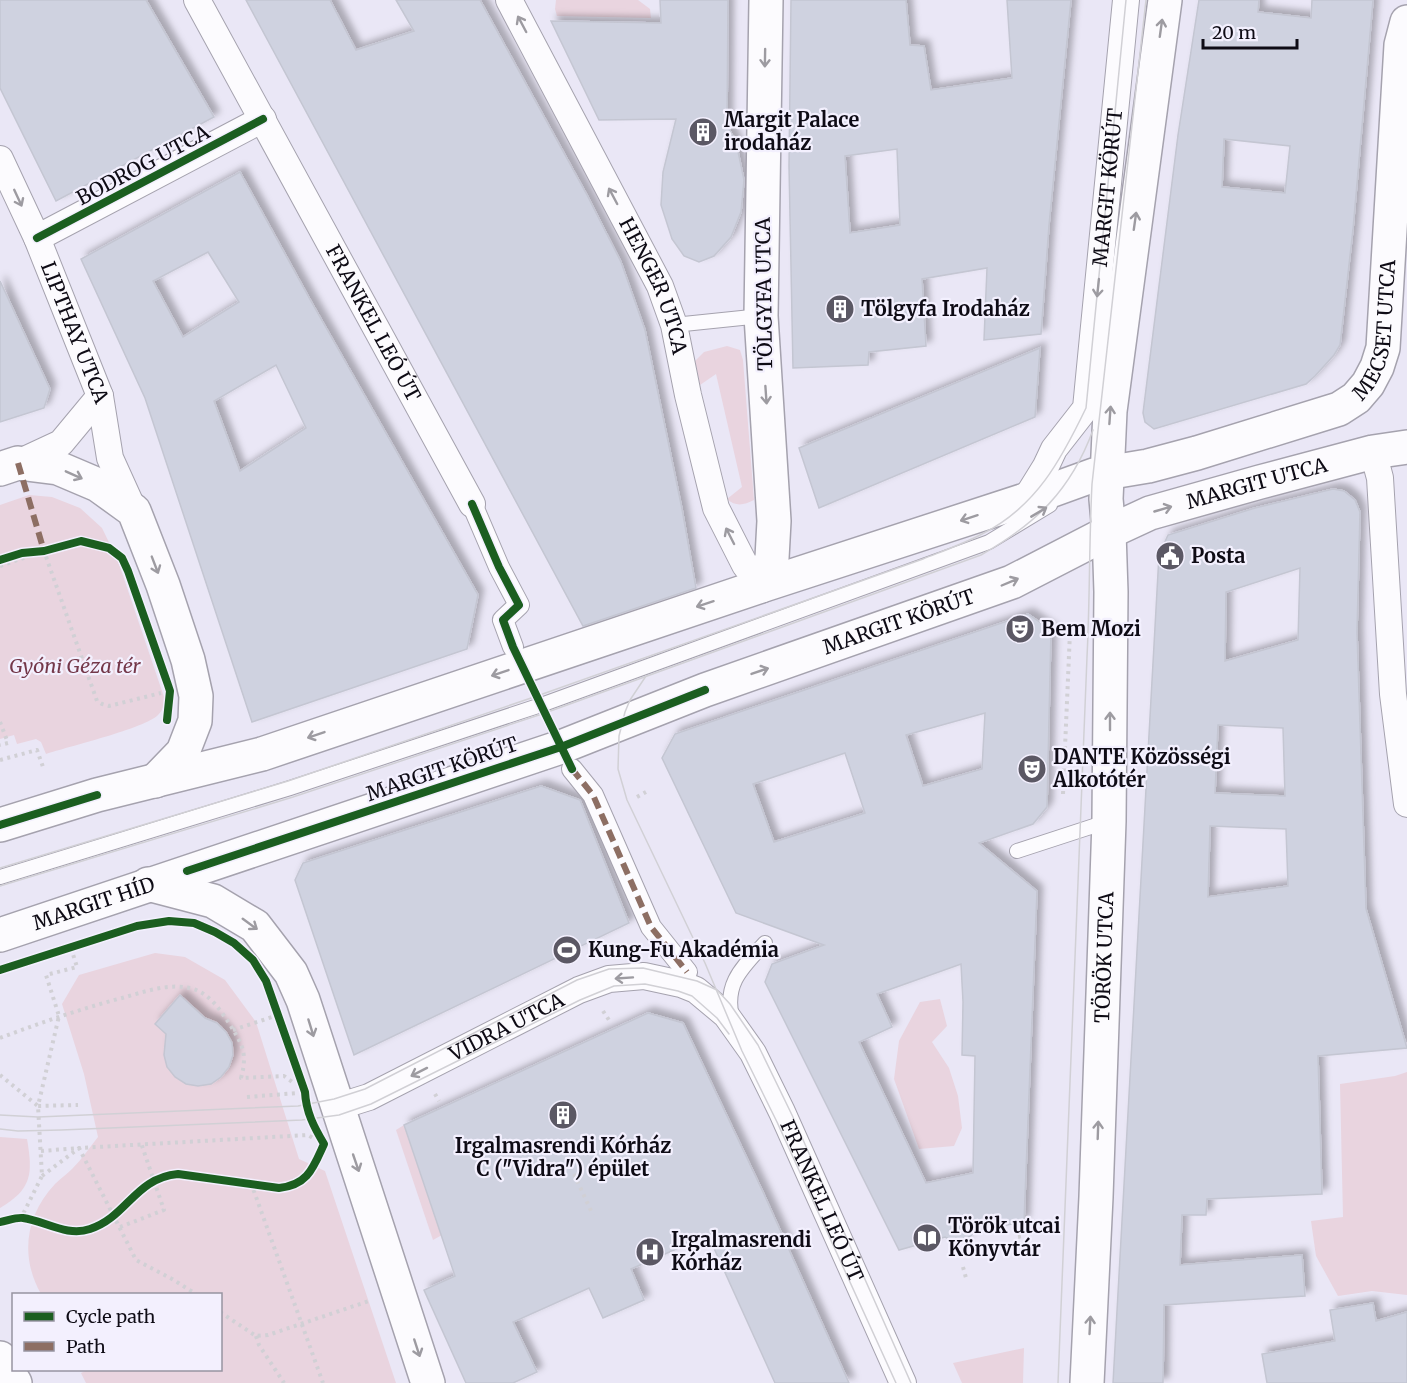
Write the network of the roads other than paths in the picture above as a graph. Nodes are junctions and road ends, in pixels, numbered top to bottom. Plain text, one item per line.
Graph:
1 (197, 0) edge
2 (509, 0) edge
3 (766, 0) edge
4 (1126, 0) edge
5 (1165, 0) edge
6 (1407, 22) edge
7 (263, 118) junction
8 (0, 159) edge
9 (37, 238) junction
10 (761, 316) junction
11 (674, 325) junction
12 (100, 396) junction
13 (1407, 447) edge
14 (1373, 452) junction
15 (9, 466) edge
16 (1107, 473) junction
17 (1025, 500) junction
18 (472, 504) joint
19 (134, 511) junction
20 (1109, 532) junction
21 (989, 542) junction
22 (761, 586) junction
23 (513, 647) dead end
24 (572, 769) dead end
25 (151, 781) junction
26 (1407, 804) edge
27 (1109, 821) junction
28 (0, 825) edge
29 (1017, 851) dead end
30 (0, 877) edge
31 (193, 885) junction
32 (0, 935) edge
33 (765, 943) dead end
34 (684, 978) junction
35 (733, 1023) junction
36 (322, 1128) junction
37 (0, 1358) edge
38 (15, 1383) edge
39 (428, 1383) edge
40 (903, 1383) edge
41 (1087, 1383) edge

1 - 7 street, FRANKEL LEÓ ÚT
11 -> 2 street, HENGER UTCA
3 -> 10 main road, TÖLGYFA UTCA
4 -> 17 street, MARGIT KÖRÚT
16 -> 5 main road, MARGIT KÖRÚT
6 - 16 main road, MECSET UTCA
7 - 9 street, BODROG UTCA
7 - 18 street, FRANKEL LEÓ ÚT
8 -> 9 street, LIPTHAY UTCA
9 - 12 street, LIPTHAY UTCA
10 - 11 lane
10 -> 22 main road, TÖLGYFA UTCA
22 -> 11 street, HENGER UTCA
12 - 15 street
12 - 19 street, LIPTHAY UTCA
13 - 14 main road, MARGIT UTCA
20 -> 14 main road, MARGIT UTCA
14 - 26 street
15 -> 19 main road
16 - 17 main road, MARGIT KÖRÚT
16 - 20 main road, MARGIT KÖRÚT
21 -> 16 lane, MARGIT KÖRÚT
17 - 21 lane, MARGIT KÖRÚT
17 -> 22 main road, MARGIT KÖRÚT
18 - 23 street, FRANKEL LEÓ ÚT
19 -> 25 main road
27 -> 20 main road, TÖRÖK UTCA
31 -> 20 main road, MARGIT KÖRÚT
21 - 30 lane, MARGIT KÖRÚT
22 -> 25 main road, MARGIT KÖRÚT
24 - 34 street, FRANKEL LEÓ ÚT
25 - 28 main road
27 - 29 lane
41 -> 27 main road, TÖRÖK UTCA
31 - 32 main road, MARGIT HÍD
31 -> 36 main road
33 - 35 lane, FRANKEL LEÓ ÚT
34 - 35 street, FRANKEL LEÓ ÚT
34 -> 36 street, VIDRA UTCA
35 - 40 street, FRANKEL LEÓ ÚT
36 -> 39 main road
37 - 38 main road

